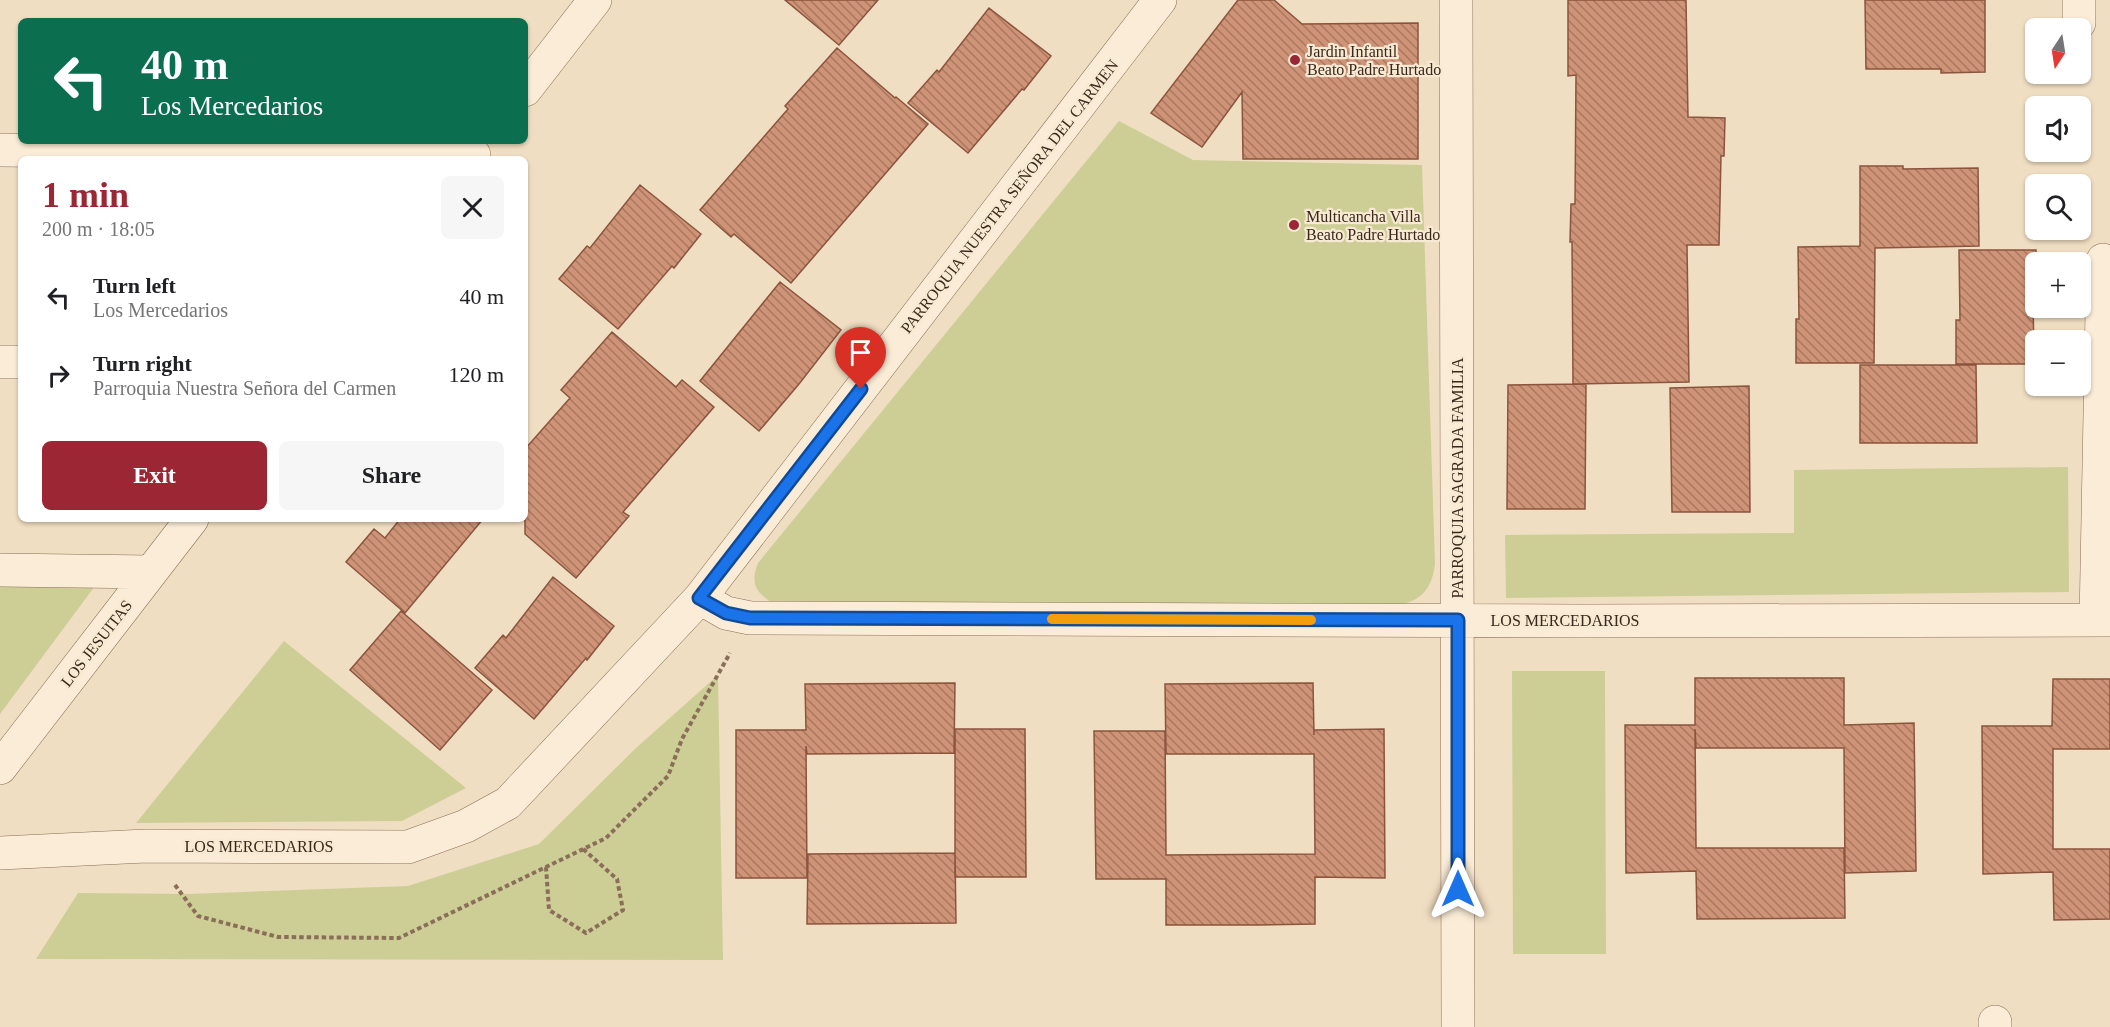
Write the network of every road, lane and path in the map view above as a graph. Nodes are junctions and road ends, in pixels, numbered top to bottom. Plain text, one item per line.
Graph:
1 (595, 0) edge
2 (1160, 0) edge
3 (1456, 0) edge
4 (528, 86) edge
5 (0, 150) edge
6 (477, 152) edge
7 (2103, 260) dead end
8 (0, 362) edge
9 (18, 362) edge
10 (190, 522) edge
11 (0, 570) edge
12 (151, 572) junction
13 (699, 598) junction
14 (1458, 620) junction
15 (2103, 620) edge
16 (0, 768) edge
17 (508, 803) joint
18 (583, 849) dead end
19 (0, 853) edge
20 (546, 867) dead end
21 (1458, 1027) edge

1 - 4 street
2 - 13 street, PARROQUIA NUESTRA SEÑORA DEL CARMEN
3 - 14 street, PARROQUIA SAGRADA FAMILIA
5 - 6 street
7 - 15 street
8 - 9 street
10 - 12 street, LOS JESUITAS
11 - 12 street
12 - 16 street, LOS JESUITAS
13 - 14 street, LOS MERCEDARIOS
13 - 17 street, PARROQUIA NUESTRA SEÑORA DEL CARMEN
14 - 15 street, LOS MERCEDARIOS
14 - 21 street, PARROQUIA SAGRADA FAMILIA
17 - 19 street, LOS MERCEDARIOS
18 - 20 path

